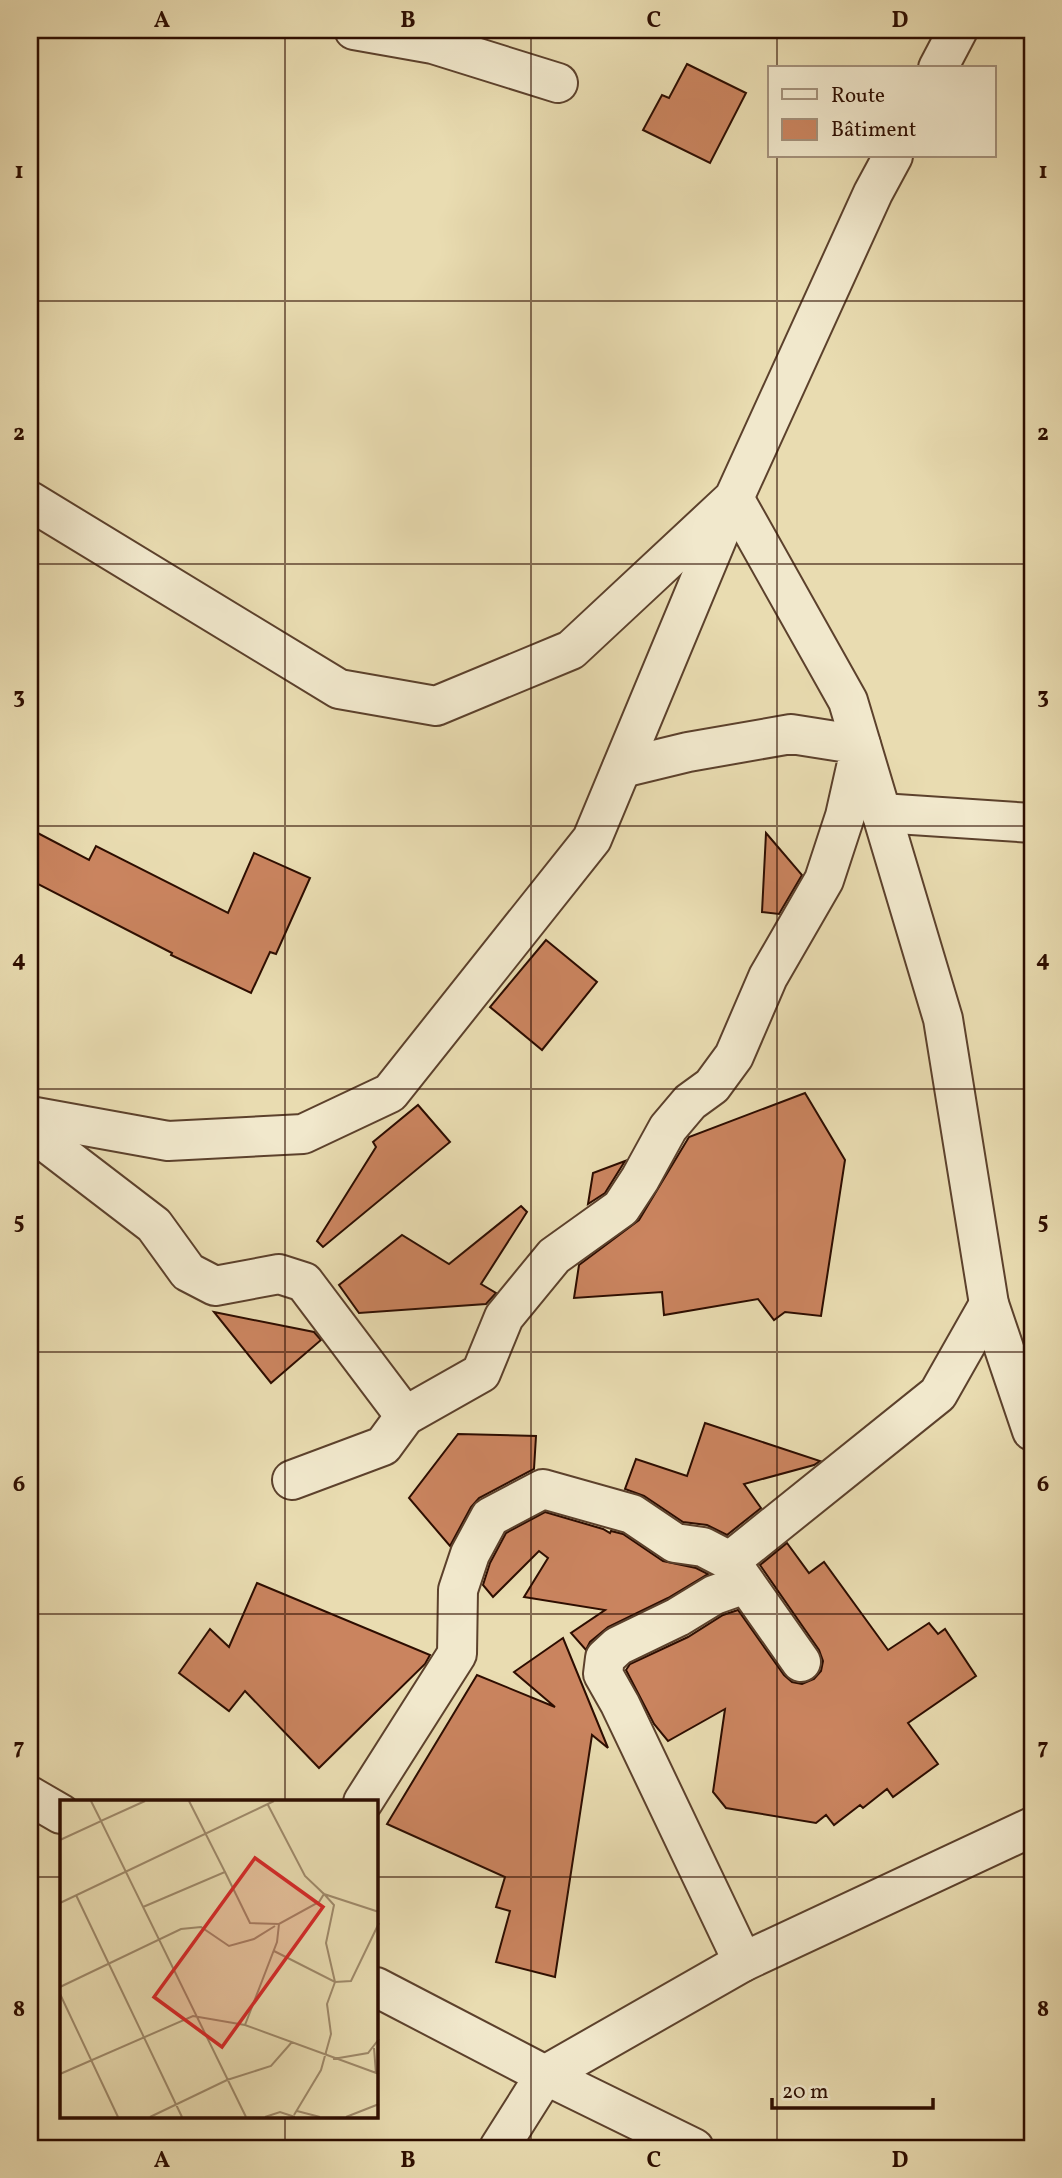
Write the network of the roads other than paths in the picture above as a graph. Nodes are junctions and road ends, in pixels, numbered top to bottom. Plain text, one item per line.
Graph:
1 (354, 30) edge
2 (958, 30) edge
3 (939, 66) edge
4 (558, 83) dead end
5 (891, 158) edge
6 (734, 498) junction
7 (30, 501) edge
8 (861, 745) junction
9 (622, 768) junction
10 (881, 813) junction
11 (1032, 823) edge
12 (30, 1116) edge
13 (30, 1130) edge
14 (989, 1304) junction
15 (405, 1416) junction
16 (1032, 1431) edge
17 (292, 1480) dead end
18 (738, 1572) junction
19 (801, 1662) dead end
20 (30, 1796) edge
21 (364, 1800) edge
22 (60, 1813) edge
23 (1032, 1827) edge
24 (743, 1962) junction
25 (378, 1988) edge
26 (545, 2075) junction
27 (499, 2148) edge
28 (694, 2148) edge

1 - 4 street
2 - 3 street
5 - 6 street
6 - 7 street
6 - 8 street
6 - 9 street
8 - 9 street
8 - 10 street
8 - 15 street
9 - 12 street
10 - 11 street
10 - 14 street
13 - 15 street
14 - 16 street
14 - 18 street
15 - 17 street
18 - 19 street
18 - 21 street
18 - 24 street
20 - 22 street
23 - 24 street
24 - 26 street
25 - 26 street
26 - 27 street
26 - 28 street

